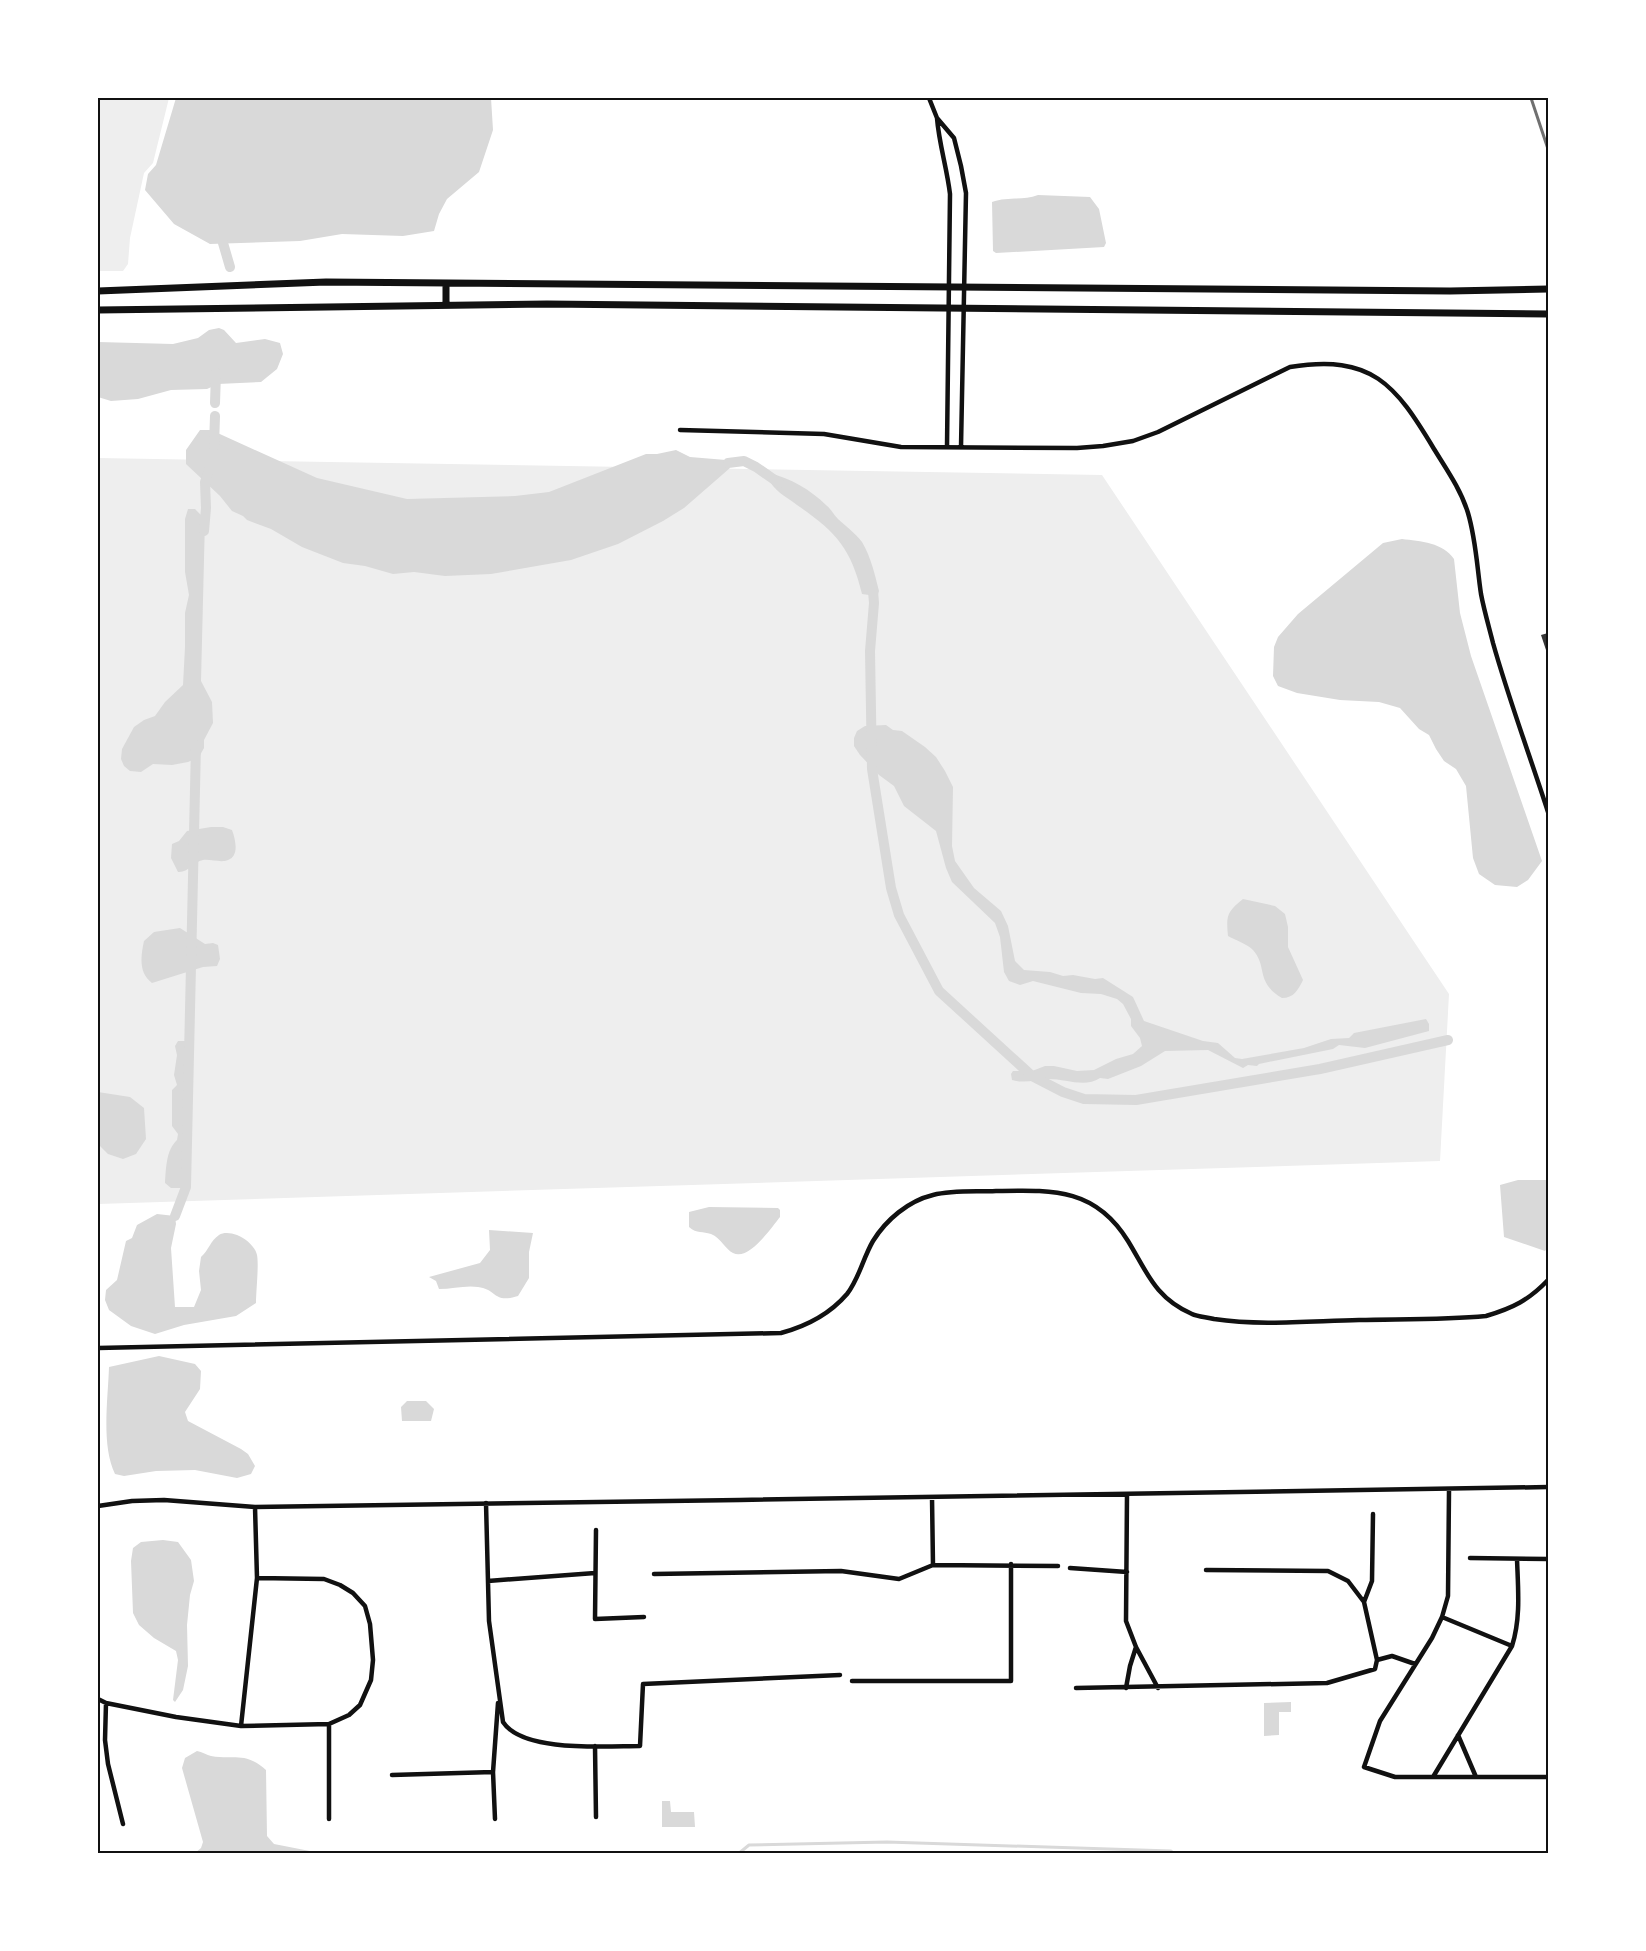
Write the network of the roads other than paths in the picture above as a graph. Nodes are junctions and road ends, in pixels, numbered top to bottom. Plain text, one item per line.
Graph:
1 (928, 98) edge
2 (937, 118) junction
3 (446, 283) junction
4 (948, 287) junction
5 (964, 287) junction
6 (1548, 289) edge
7 (98, 291) edge
8 (446, 305) junction
9 (948, 309) junction
10 (964, 309) junction
11 (98, 310) edge
12 (1548, 314) edge
13 (680, 430) dead end
14 (947, 447) junction
15 (961, 447) junction
16 (1548, 812) edge
17 (1548, 1280) edge
18 (98, 1348) edge
19 (1548, 1487) edge
20 (1449, 1491) junction
21 (1127, 1494) junction
22 (932, 1497) junction
23 (486, 1503) junction
24 (98, 1506) edge
25 (255, 1507) junction
26 (1373, 1514) dead end
27 (596, 1530) dead end
28 (1470, 1558) dead end
29 (1517, 1559) junction
30 (1548, 1559) edge
31 (1011, 1564) junction
32 (933, 1565) junction
33 (1058, 1566) dead end
34 (1070, 1568) dead end
35 (1206, 1570) dead end
36 (1127, 1572) junction
37 (595, 1574) junction
38 (654, 1574) dead end
39 (257, 1578) junction
40 (488, 1581) junction
41 (1364, 1602) junction
42 (644, 1617) dead end
43 (1442, 1617) junction
44 (1512, 1646) junction
45 (1136, 1647) junction
46 (1377, 1660) junction
47 (1415, 1664) junction
48 (840, 1675) dead end
49 (852, 1681) dead end
50 (1076, 1688) dead end
51 (1126, 1688) junction
52 (1158, 1688) junction
53 (498, 1691) junction
54 (98, 1699) edge
55 (106, 1703) junction
56 (329, 1724) junction
57 (241, 1726) junction
58 (1458, 1736) junction
59 (595, 1746) junction
60 (493, 1772) junction
61 (392, 1775) dead end
62 (1433, 1777) junction
63 (1476, 1777) junction
64 (1548, 1777) edge
65 (596, 1817) dead end
66 (329, 1819) dead end
67 (495, 1819) dead end
68 (123, 1824) dead end

1 - 2 street
2 - 4 street
2 - 5 street
3 - 4 main road
3 - 7 main road
3 - 8 main road
4 - 5 main road
4 - 9 street
5 - 6 main road
5 - 10 street
8 - 9 main road
8 - 11 main road
9 - 10 main road
9 - 14 street
10 - 12 main road
10 - 15 street
13 - 14 street
14 - 15 street
15 - 16 street
17 - 18 street
19 - 20 street
20 - 21 street
20 - 43 street
21 - 22 street
21 - 36 street
22 - 23 street
22 - 32 street
23 - 25 street
23 - 40 street
24 - 25 street
25 - 39 street
26 - 41 street
27 - 37 street
28 - 29 street
29 - 30 street
29 - 44 street
31 - 32 street
31 - 33 street
31 - 49 street
32 - 38 street
34 - 36 street
35 - 41 street
36 - 45 street
37 - 40 street
37 - 42 street
39 - 56 street
39 - 57 street
40 - 53 street
41 - 46 street
43 - 44 street
43 - 47 street
44 - 58 street
45 - 51 street
45 - 52 street
46 - 47 street
46 - 52 street
47 - 62 street
48 - 59 street
50 - 51 street
51 - 52 street
53 - 59 street
53 - 60 street
54 - 55 street
55 - 57 street
55 - 68 street
56 - 57 street
56 - 66 street
58 - 62 street
58 - 63 street
59 - 65 street
60 - 61 street
60 - 67 street
62 - 63 street
63 - 64 street

